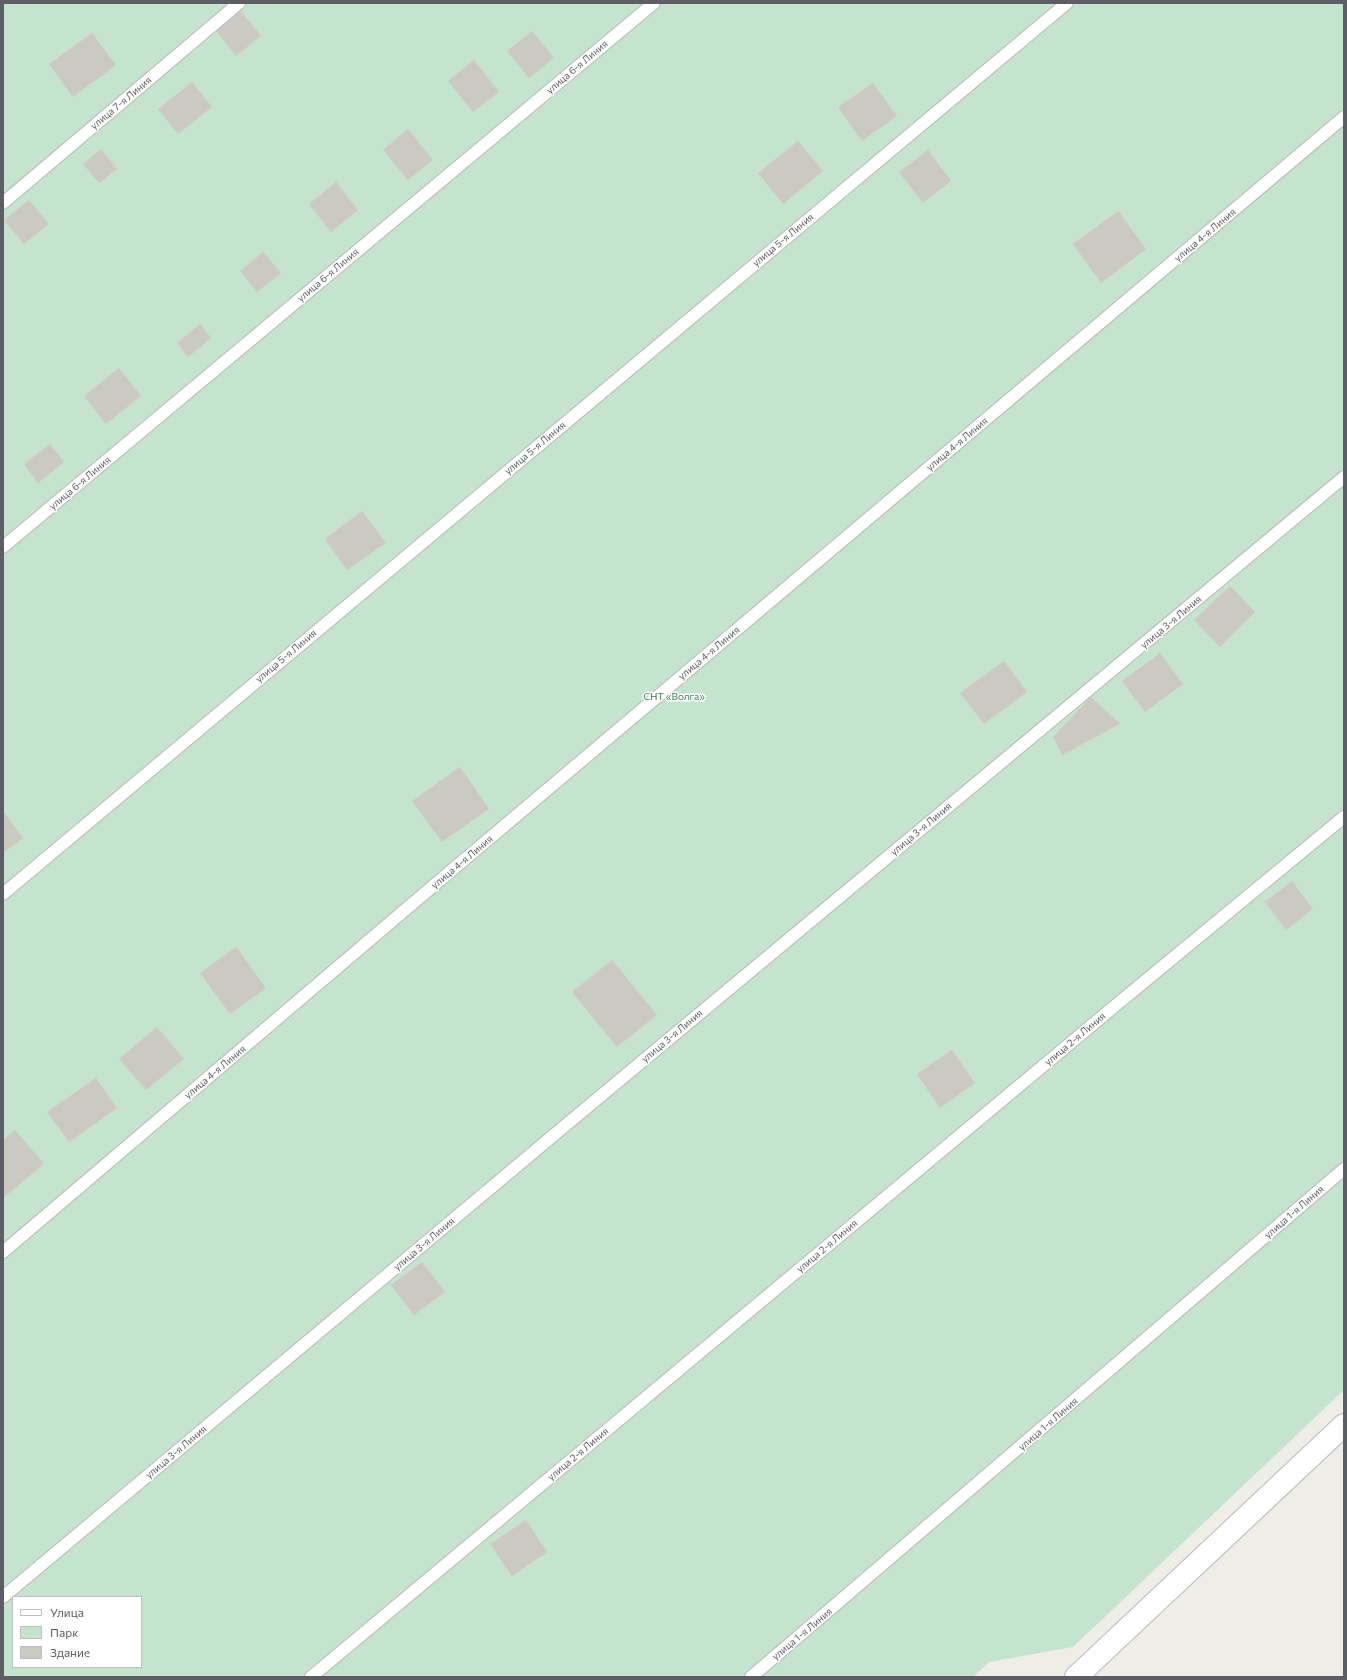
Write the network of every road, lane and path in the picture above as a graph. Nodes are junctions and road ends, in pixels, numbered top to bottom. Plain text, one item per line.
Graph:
1 (239, 3) edge
2 (654, 3) edge
3 (1067, 3) edge
4 (1344, 118) edge
5 (3, 203) edge
6 (1344, 478) edge
7 (3, 548) edge
8 (1344, 817) edge
9 (3, 894) edge
10 (1344, 1169) edge
11 (3, 1252) edge
12 (1344, 1425) edge
13 (3, 1597) edge
14 (311, 1677) edge
15 (751, 1677) edge
16 (1076, 1677) edge

1 - 5 lane, улица 7-я Линия
2 - 7 lane, улица 6-я Линия
3 - 9 lane, улица 5-я Линия
4 - 11 lane, улица 4-я Линия
6 - 13 lane, улица 3-я Линия
8 - 14 lane, улица 2-я Линия
10 - 15 lane, улица 1-я Линия
12 - 16 street

